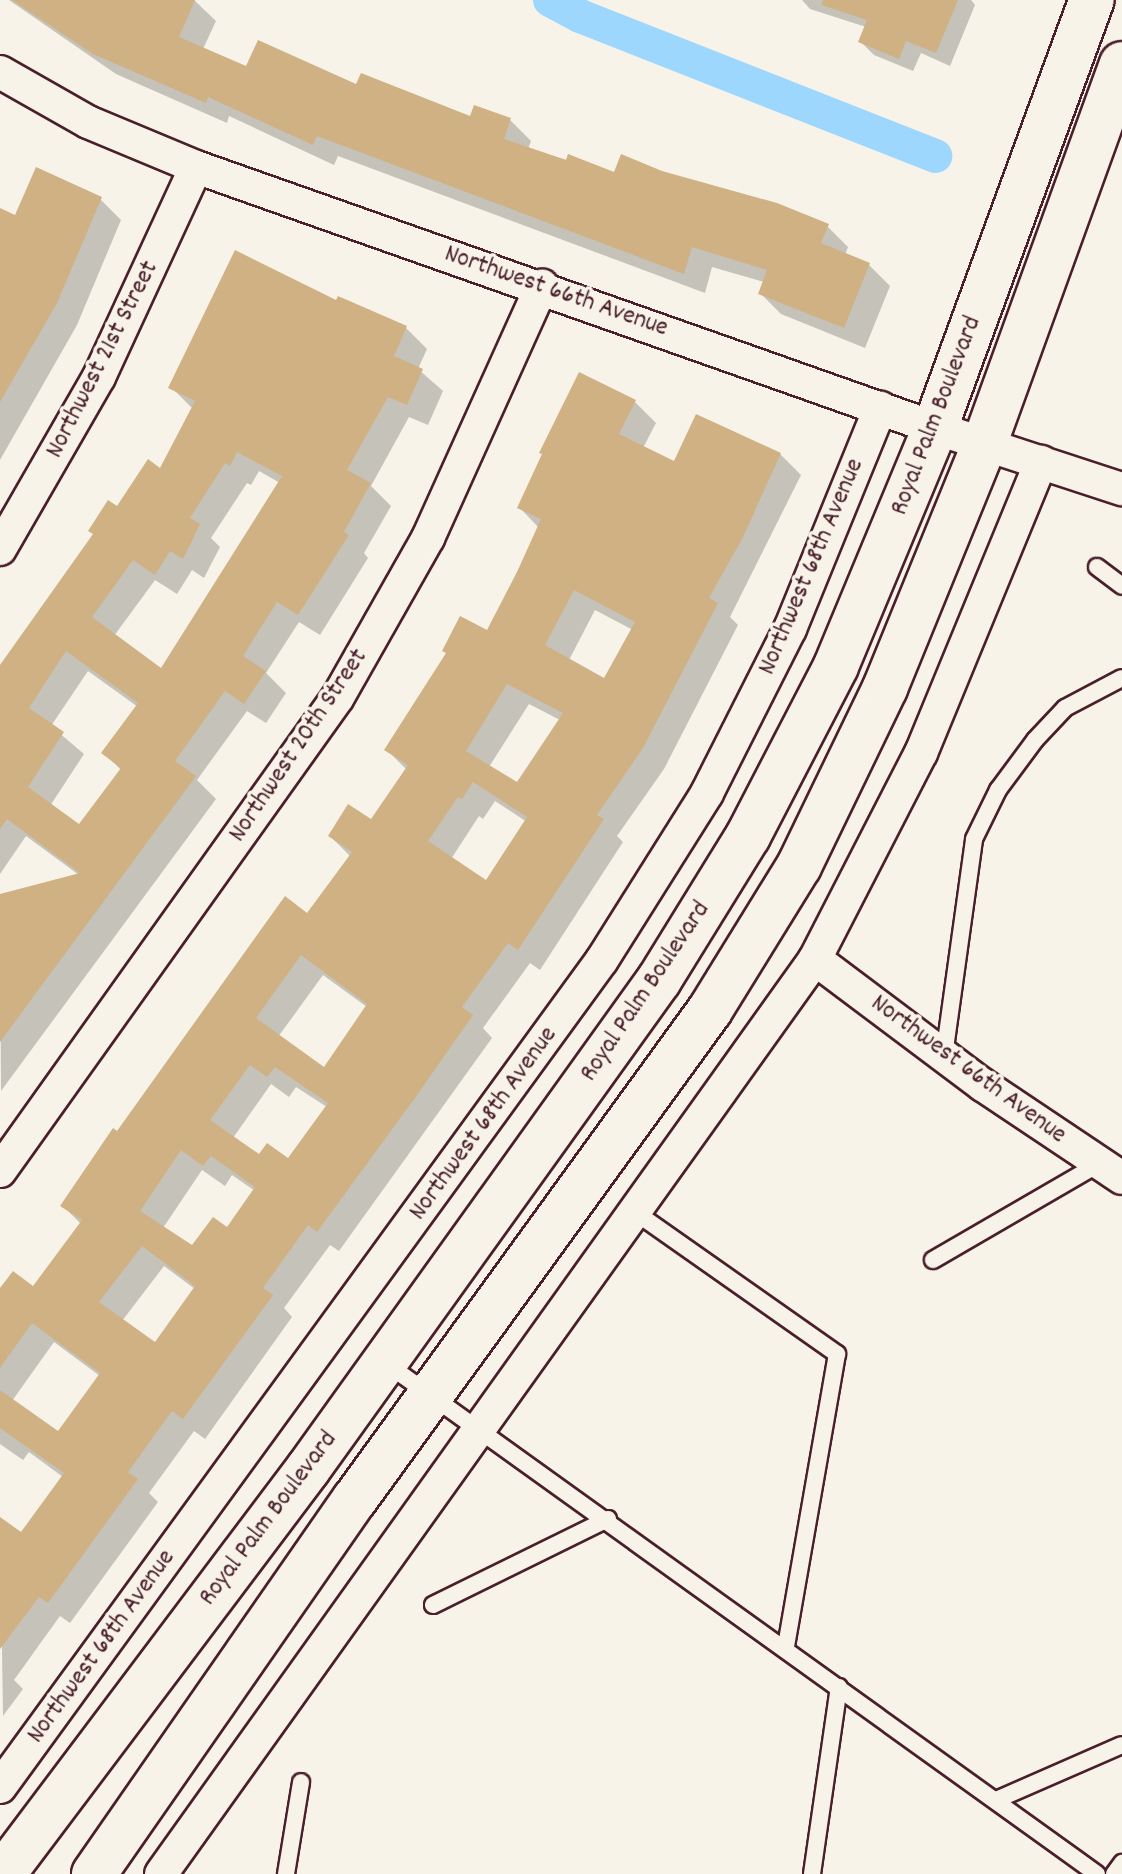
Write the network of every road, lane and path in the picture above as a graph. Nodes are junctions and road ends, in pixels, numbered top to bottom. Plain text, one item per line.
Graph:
1 (1092, 0) edge
2 (1122, 64) edge
3 (0, 72) edge
4 (196, 167) junction
5 (542, 286) junction
6 (880, 408) junction
7 (935, 428) junction
8 (984, 445) junction
9 (1041, 462) junction
10 (1122, 489) edge
11 (0, 549) edge
12 (1097, 567) dead end
13 (1122, 586) edge
14 (1122, 678) edge
15 (815, 959) junction
16 (944, 1056) junction
17 (0, 1171) edge
18 (1111, 1171) edge
19 (635, 1212) junction
20 (933, 1260) dead end
21 (385, 1362) junction
22 (431, 1394) junction
23 (481, 1427) junction
24 (608, 1519) junction
25 (433, 1605) dead end
26 (786, 1647) junction
27 (839, 1687) junction
28 (1122, 1745) edge
29 (301, 1782) dead end
30 (0, 1787) edge
31 (996, 1800) junction
32 (1122, 1863) edge
33 (3, 1874) edge
34 (94, 1874) edge
35 (161, 1874) edge
36 (286, 1874) edge
37 (812, 1874) edge
38 (1097, 1874) edge
39 (1114, 1874) edge

1 - 7 main road, Royal Palm Boulevard
2 - 8 main road, Royal Palm Boulevard
3 - 4 street, Northwest 66th Avenue
4 - 5 street, Northwest 66th Avenue
4 - 11 street, Northwest 21st Street
5 - 6 street, Northwest 66th Avenue
5 - 17 street, Northwest 20th Street
6 - 7 street, Northwest 66th Avenue
6 - 30 street, Northwest 68th Avenue
7 - 8 street, Northwest 66th Avenue
7 - 21 main road, Royal Palm Boulevard
8 - 9 street, Northwest 66th Avenue
8 - 22 main road, Royal Palm Boulevard
9 - 10 street, Northwest 66th Avenue
9 - 15 street
12 - 13 lane
14 - 16 lane
15 - 16 street, Northwest 66th Avenue
15 - 19 street
16 - 18 street, Northwest 66th Avenue
18 - 20 lane
19 - 23 street
19 - 26 lane
21 - 22 lane
21 - 33 main road, Royal Palm Boulevard
22 - 23 lane
22 - 34 main road, Royal Palm Boulevard
23 - 24 lane
23 - 35 street
24 - 25 lane
24 - 26 lane
26 - 27 lane
27 - 31 lane
27 - 37 lane
28 - 31 lane
29 - 36 lane
31 - 38 lane
32 - 39 lane

